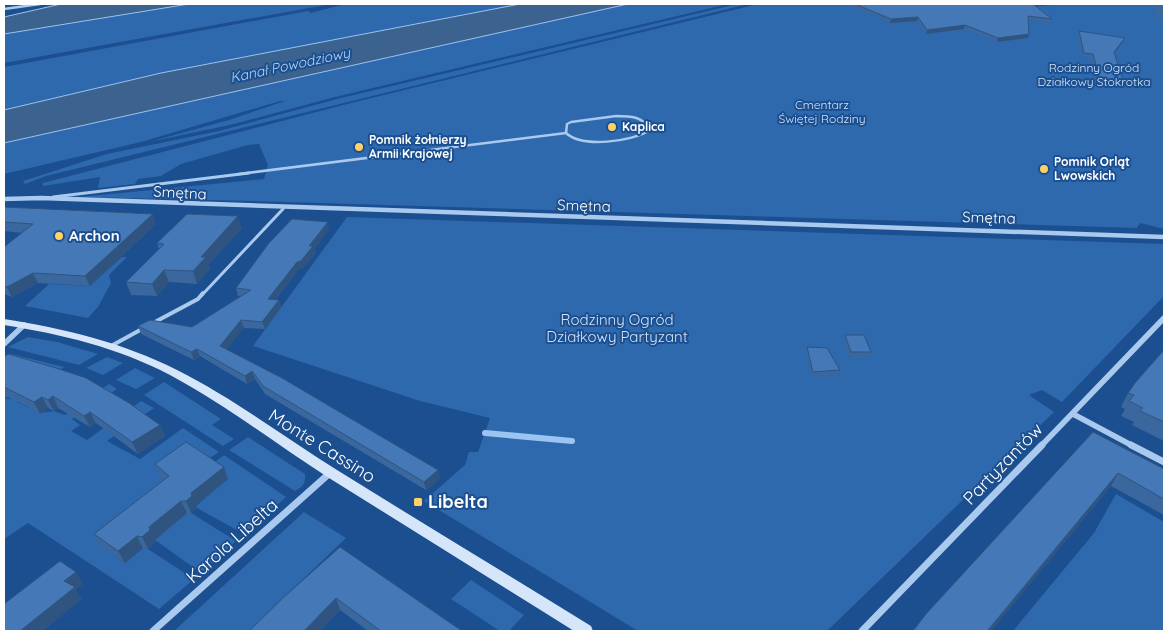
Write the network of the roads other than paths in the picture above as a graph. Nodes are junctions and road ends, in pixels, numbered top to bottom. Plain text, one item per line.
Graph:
1 (40, 4) edge
2 (4, 9) edge
3 (566, 133) junction
4 (41, 198) junction
5 (4, 199) edge
6 (283, 209) junction
7 (1164, 237) edge
8 (1164, 318) edge
9 (4, 322) edge
10 (152, 324) edge
11 (24, 326) junction
12 (144, 328) edge
13 (4, 344) edge
14 (110, 347) junction
15 (1073, 414) junction
16 (1164, 462) edge
17 (331, 472) junction
18 (153, 631) edge
19 (586, 631) edge
20 (862, 631) edge

1 - 2 street
3 - 3 lane
3 - 4 lane
4 - 5 street, Smętna
4 - 6 street, Smętna
6 - 7 street, Smętna
6 - 10 lane
8 - 15 street, Partyzantów
9 - 11 street, Monte Cassino
11 - 13 street
11 - 14 street, Monte Cassino
12 - 14 lane
14 - 17 street, Monte Cassino
15 - 16 street
15 - 20 street, Partyzantów
17 - 18 street, Karola Libelta
17 - 19 street, Monte Cassino

